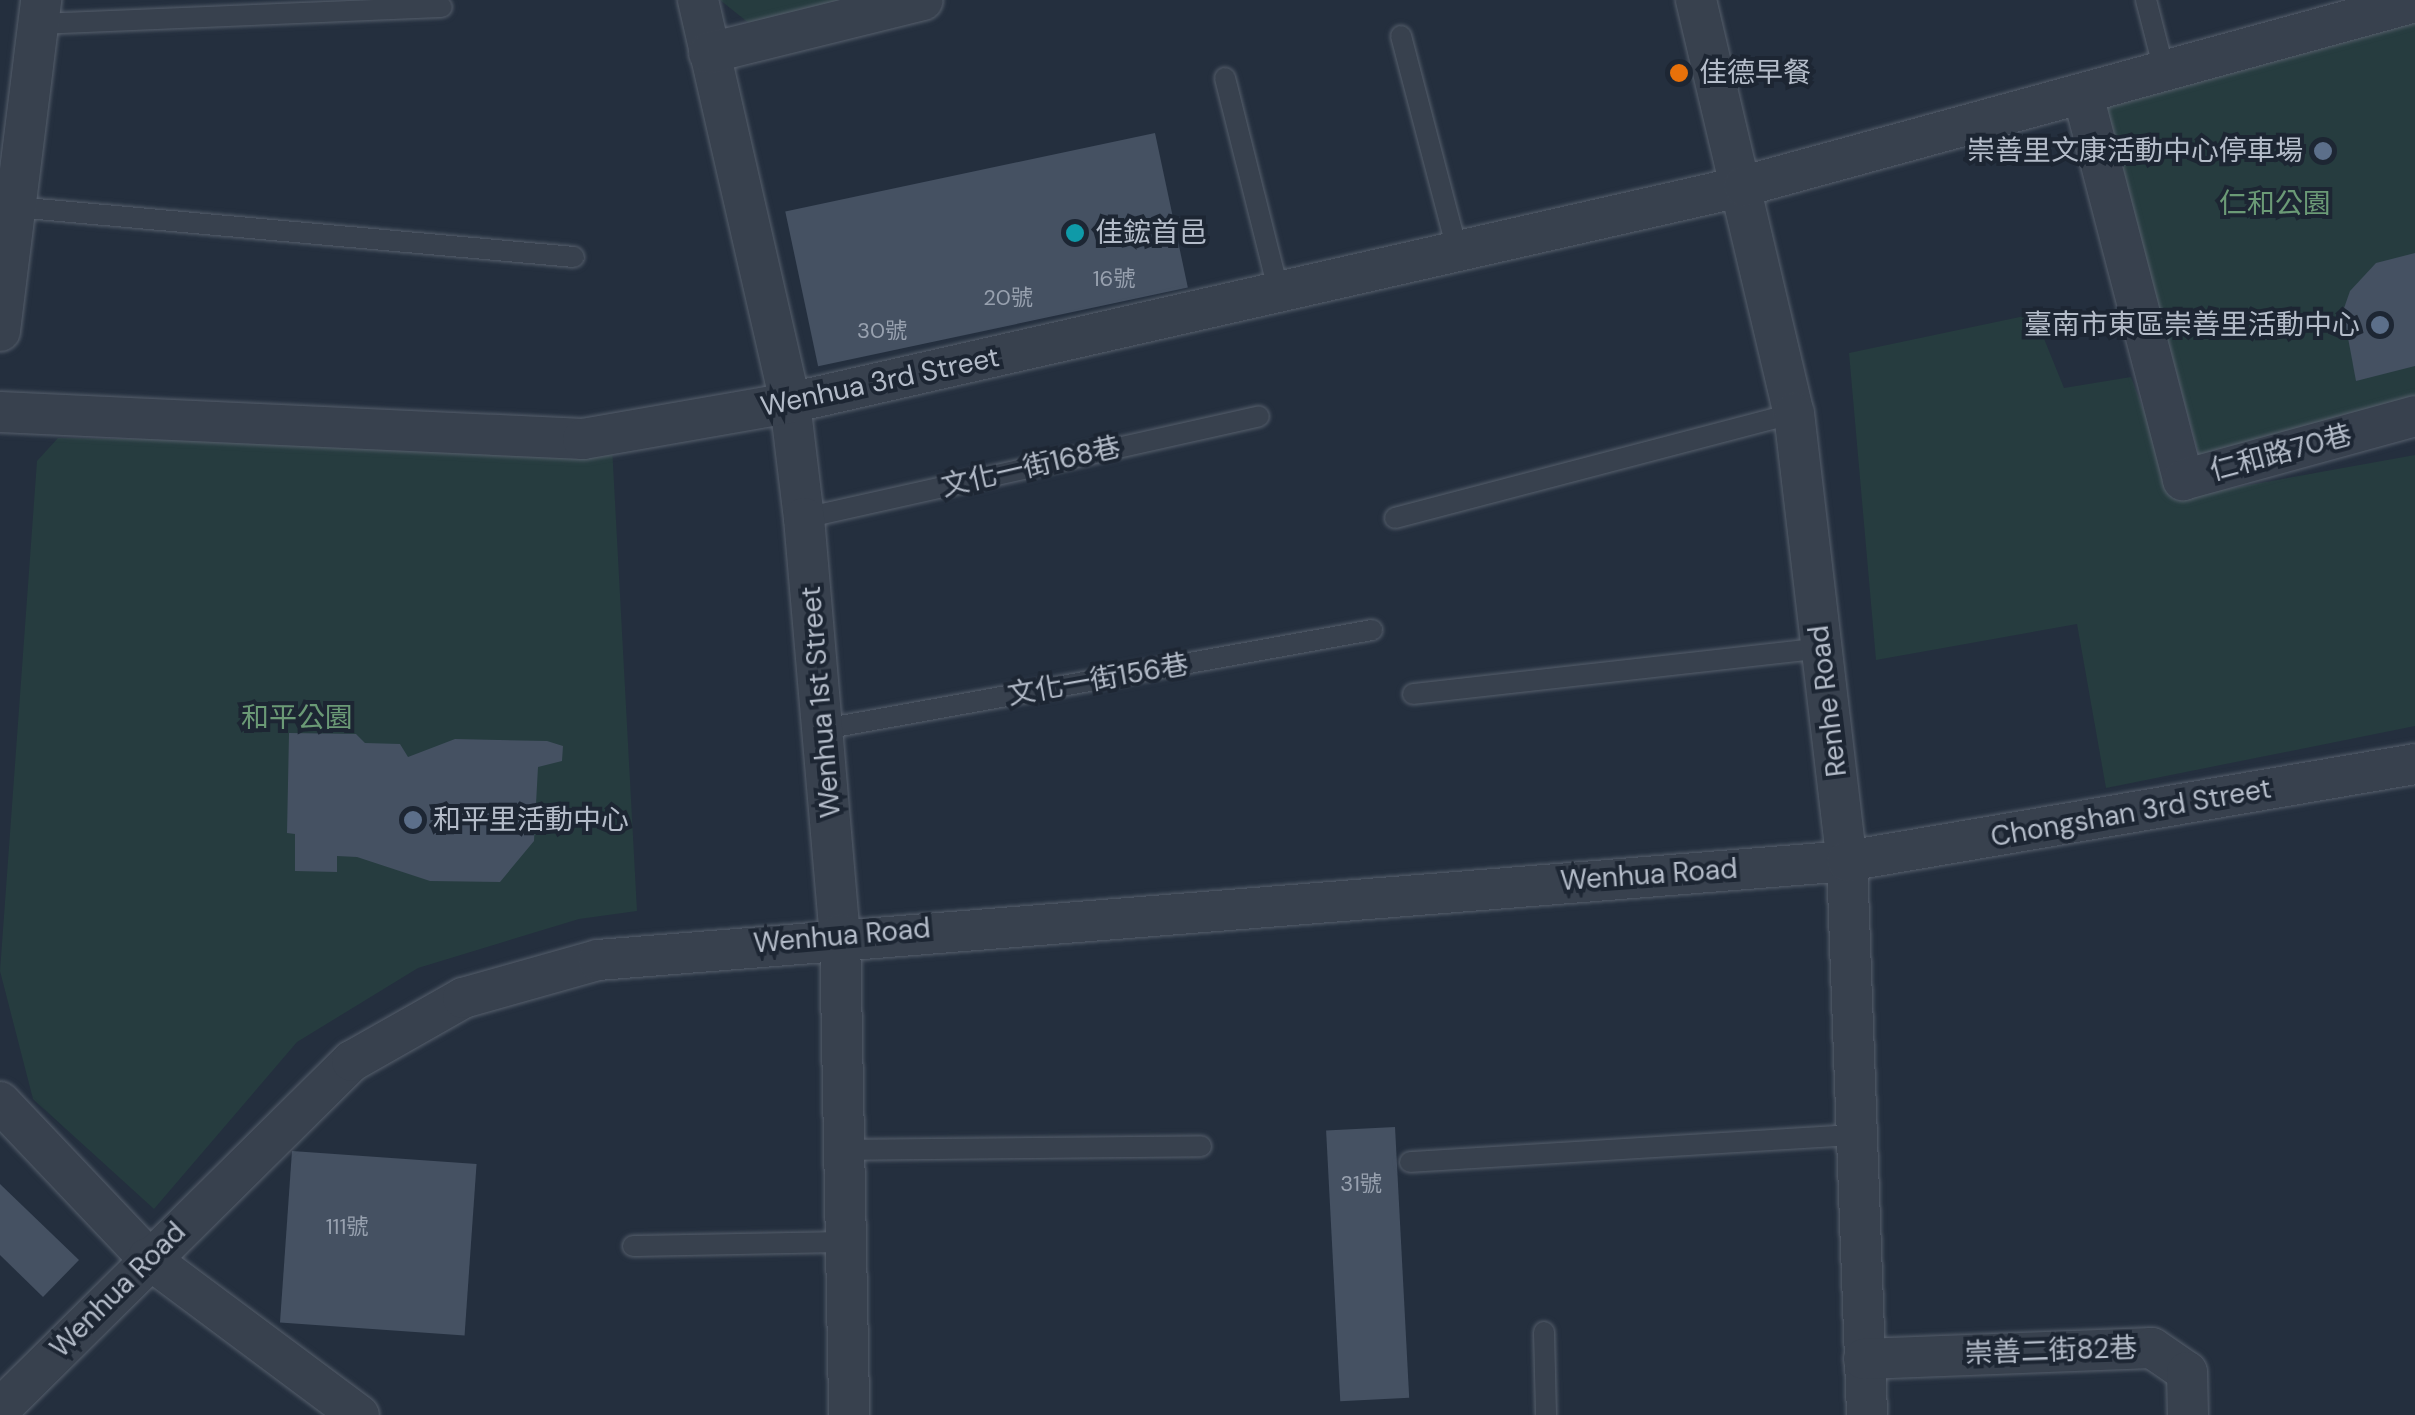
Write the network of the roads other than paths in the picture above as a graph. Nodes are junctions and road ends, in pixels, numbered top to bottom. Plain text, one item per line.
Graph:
1 (698, 0) edge
2 (922, 0) edge
3 (1696, 0) edge
4 (2146, 0) edge
5 (2415, 2) edge
6 (442, 6) dead end
7 (2360, 9) edge
8 (39, 12) edge
9 (1402, 36) dead end
10 (709, 53) junction
11 (2166, 74) junction
12 (1225, 78) dead end
13 (2083, 96) junction
14 (1744, 186) junction
15 (15, 207) junction
16 (1457, 250) junction
17 (574, 258) dead end
18 (1279, 293) junction
19 (0, 331) edge
20 (790, 403) junction
21 (0, 412) edge
22 (1794, 413) junction
23 (1259, 416) dead end
24 (2415, 416) edge
25 (804, 518) junction
26 (1395, 518) dead end
27 (1372, 630) dead end
28 (1822, 648) junction
29 (1414, 694) dead end
30 (824, 730) junction
31 (2415, 764) edge
32 (1846, 861) junction
33 (840, 934) junction
34 (0, 1102) edge
35 (1855, 1135) junction
36 (1201, 1146) dead end
37 (842, 1150) junction
38 (1410, 1162) dead end
39 (844, 1242) junction
40 (632, 1246) dead end
41 (148, 1258) junction
42 (1544, 1332) dead end
43 (1864, 1359) junction
44 (0, 1409) edge
45 (359, 1415) edge
46 (849, 1415) edge
47 (1546, 1415) edge
48 (1867, 1415) edge
49 (2188, 1415) edge

1 - 10 street, Wenhua 1st Street
2 - 10 street
3 - 14 street, Renhe Road
4 - 11 lane
5 - 7 street
6 - 8 lane
7 - 11 street
8 - 15 street
9 - 16 lane
10 - 20 street, Wenhua 1st Street
11 - 13 street
12 - 18 lane
13 - 14 street
13 - 24 street, 仁和路70巷
14 - 16 street, Wenhua 3rd Street
14 - 22 street, Renhe Road
15 - 17 lane
15 - 19 street
16 - 18 street, Wenhua 3rd Street
18 - 20 street, Wenhua 3rd Street
20 - 21 street, Wenhua 3rd Street
20 - 25 street, Wenhua 1st Street
22 - 26 lane
22 - 28 street, Renhe Road
23 - 25 lane, 文化一街168巷
25 - 30 street, Wenhua 1st Street
27 - 30 lane, 文化一街156巷
28 - 29 lane
28 - 32 street, Renhe Road
30 - 33 street, Wenhua 1st Street
31 - 32 street, Chongshan 3rd Street
32 - 33 street, Wenhua Road
32 - 35 street, Renhe Road
33 - 37 street, Wenhua 1st Street
33 - 41 street, Wenhua Road
34 - 41 street
35 - 38 lane
35 - 43 street, Renhe Road
36 - 37 lane
37 - 39 street, Wenhua 1st Street
39 - 40 lane
39 - 46 street, Wenhua 1st Street
41 - 44 street, Wenhua Road
41 - 45 street
42 - 47 lane
43 - 48 street, Renhe Road
43 - 49 street, 崇善二街82巷

